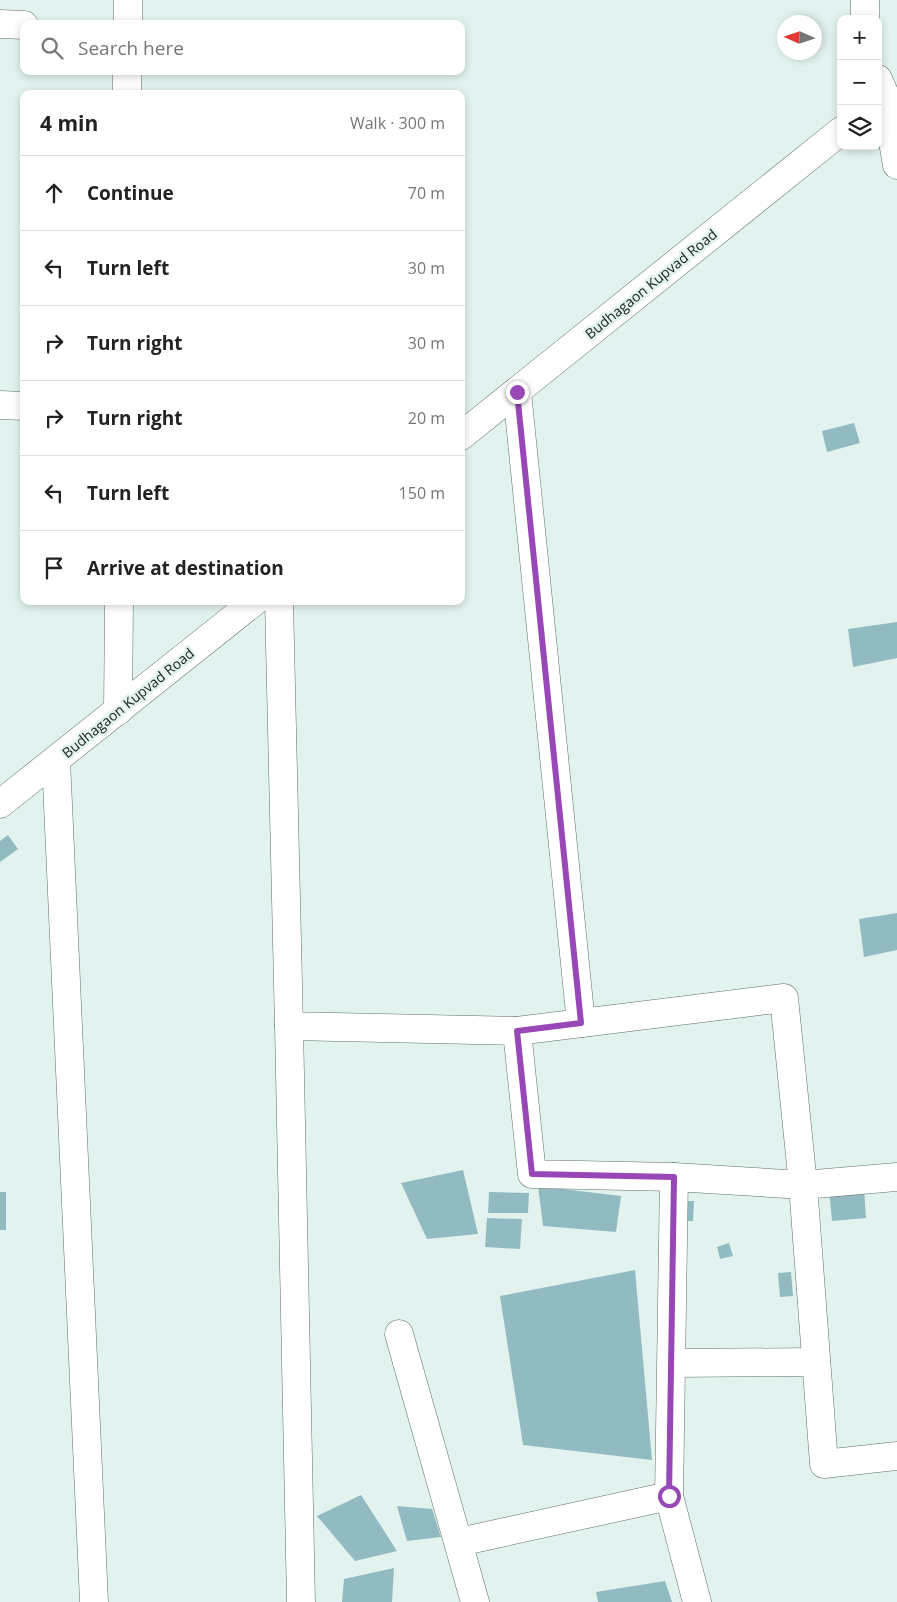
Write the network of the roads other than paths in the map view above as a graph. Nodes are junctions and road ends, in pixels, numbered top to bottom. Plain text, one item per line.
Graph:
1 (128, 0) edge
2 (865, 0) edge
3 (865, 15) edge
4 (128, 20) edge
5 (0, 24) edge
6 (20, 25) edge
7 (127, 75) edge
8 (127, 90) edge
9 (885, 90) edge
10 (837, 134) edge
11 (897, 165) edge
12 (517, 392) junction
13 (0, 405) edge
14 (20, 406) edge
15 (465, 433) edge
16 (119, 605) edge
17 (250, 605) edge
18 (279, 605) edge
19 (118, 711) junction
20 (56, 760) junction
21 (0, 804) edge
22 (581, 1023) junction
23 (289, 1026) junction
24 (517, 1031) junction
25 (674, 1177) junction
26 (897, 1177) edge
27 (803, 1185) junction
28 (399, 1334) dead end
29 (816, 1362) junction
30 (673, 1363) junction
31 (897, 1456) edge
32 (669, 1496) junction
33 (459, 1542) junction
34 (94, 1602) edge
35 (301, 1602) edge
36 (474, 1602) edge
37 (697, 1602) edge

1 - 4 street
2 - 3 street
5 - 6 street
7 - 8 street
9 - 11 street
10 - 12 street, Budhagaon Kupvad Road
12 - 15 street, Budhagaon Kupvad Road
12 - 22 street
13 - 14 street
16 - 19 street
17 - 19 street, Budhagaon Kupvad Road
18 - 23 street
19 - 20 street, Budhagaon Kupvad Road
20 - 21 street, Budhagaon Kupvad Road
20 - 34 street
22 - 24 street
22 - 27 street
23 - 24 street
23 - 35 street
24 - 25 street
25 - 27 street
25 - 30 street
26 - 27 street
27 - 29 street
28 - 33 street
29 - 30 street
29 - 31 street
30 - 32 street
32 - 33 street
32 - 37 street
33 - 36 street

